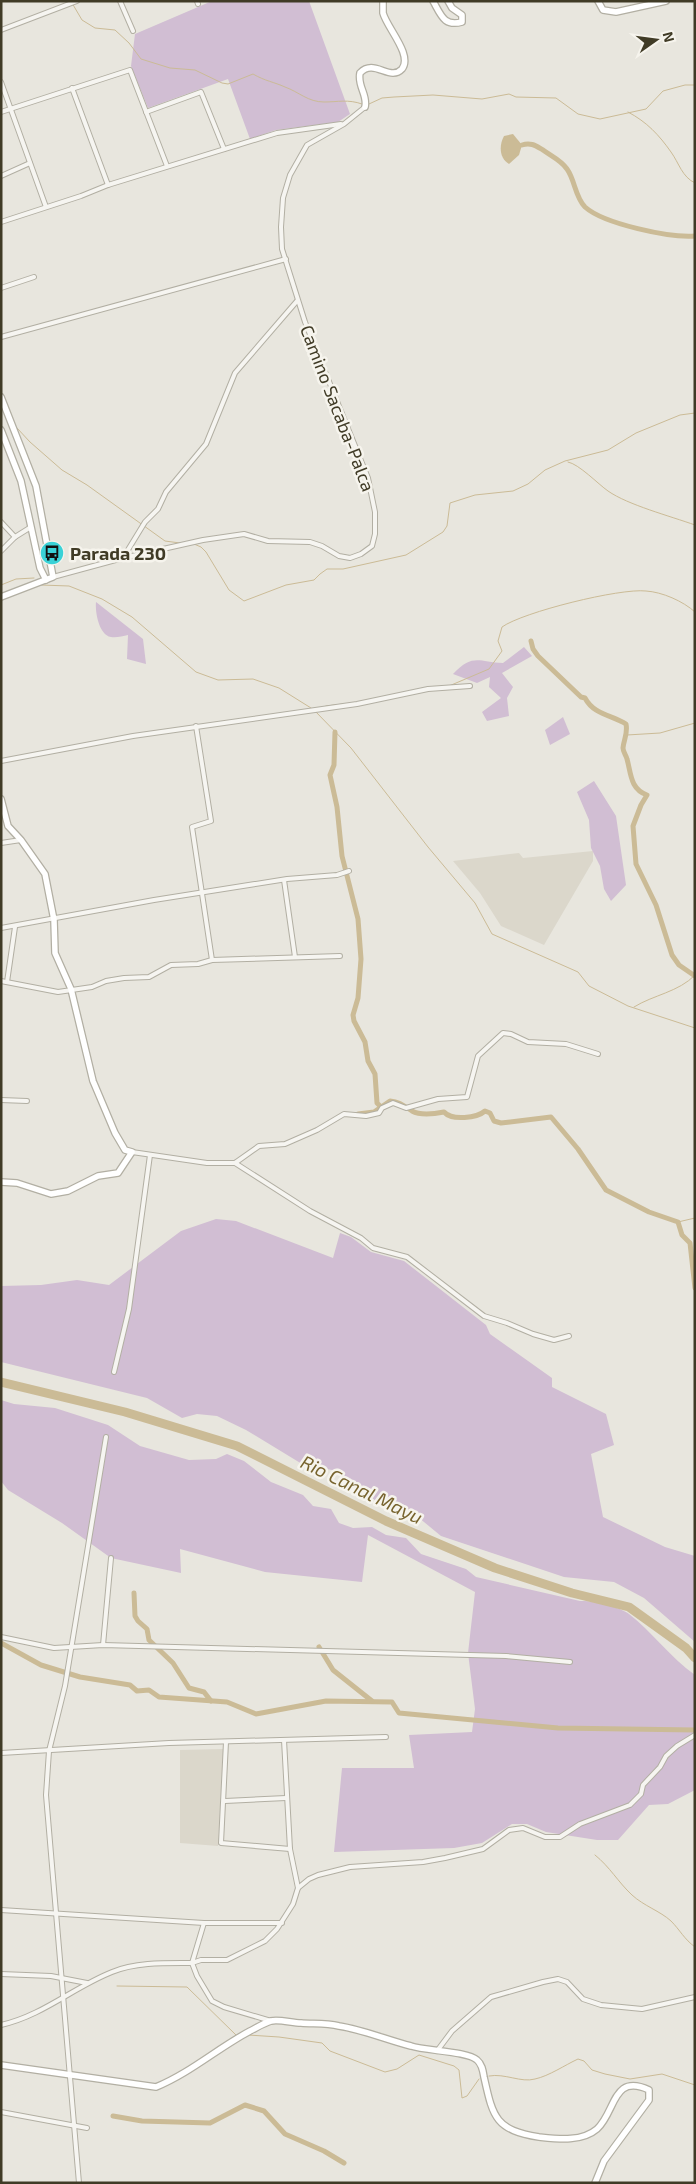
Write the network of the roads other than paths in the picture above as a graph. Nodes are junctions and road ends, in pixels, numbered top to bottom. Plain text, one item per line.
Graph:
1 (77, 1) edge
2 (120, 1) edge
3 (383, 1) edge
4 (433, 1) edge
5 (448, 1) edge
6 (598, 1) edge
7 (666, 1) edge
8 (1, 30) edge
9 (133, 31) dead end
10 (1, 82) edge
11 (72, 88) junction
12 (365, 105) joint
13 (10, 108) junction
14 (1, 112) edge
15 (146, 112) junction
16 (344, 124) junction
17 (224, 150) junction
18 (30, 163) junction
19 (167, 166) junction
20 (1, 176) edge
21 (108, 185) junction
22 (46, 207) junction
23 (1, 222) edge
24 (286, 259) junction
25 (34, 277) dead end
26 (1, 288) edge
27 (298, 301) junction
28 (1, 337) edge
29 (1, 397) edge
30 (1, 430) edge
31 (1, 522) edge
32 (31, 527) junction
33 (15, 537) junction
34 (1, 551) edge
35 (124, 558) junction
36 (53, 577) junction
37 (46, 580) junction
38 (1, 597) edge
39 (470, 686) dead end
40 (196, 726) junction
41 (1, 761) edge
42 (1, 799) edge
43 (22, 840) junction
44 (1, 843) edge
45 (349, 870) dead end
46 (284, 880) junction
47 (202, 893) junction
48 (54, 920) junction
49 (15, 927) junction
50 (1, 928) edge
51 (340, 956) dead end
52 (295, 957) junction
53 (212, 960) junction
54 (1, 981) edge
55 (7, 982) junction
56 (71, 989) junction
57 (598, 1054) dead end
58 (1, 1100) edge
59 (27, 1101) dead end
60 (132, 1152) junction
61 (150, 1155) junction
62 (235, 1163) junction
63 (1, 1182) edge
64 (569, 1336) dead end
65 (114, 1372) dead end
66 (106, 1437) dead end
67 (111, 1558) dead end
68 (1, 1637) edge
69 (103, 1645) junction
70 (71, 1647) junction
71 (570, 1662) dead end
72 (695, 1736) edge
73 (386, 1737) dead end
74 (284, 1740) junction
75 (226, 1742) junction
76 (49, 1751) junction
77 (1, 1753) edge
78 (286, 1798) junction
79 (225, 1801) junction
80 (290, 1848) junction
81 (298, 1888) junction
82 (1, 1910) edge
83 (57, 1914) junction
84 (282, 1922) junction
85 (204, 1923) junction
86 (192, 1963) junction
87 (1, 1974) edge
88 (62, 1978) junction
89 (87, 1983) junction
90 (64, 1997) junction
91 (695, 1997) edge
92 (271, 2021) junction
93 (1, 2025) edge
94 (437, 2051) junction
95 (1, 2065) edge
96 (70, 2075) junction
97 (1, 2112) edge
98 (74, 2126) junction
99 (87, 2128) dead end
100 (79, 2183) edge
101 (595, 2183) edge

1 - 8 street
2 - 9 street
3 - 12 street, Camino Sacaba-Palca
4 - 5 street
6 - 7 street
10 - 13 street
11 - 13 street
11 - 15 street
11 - 21 street
12 - 16 street, Camino Sacaba-Palca
13 - 14 street
13 - 18 street
15 - 17 street
15 - 19 street
16 - 17 street
16 - 24 street, Camino Sacaba-Palca
17 - 19 street
18 - 20 street
18 - 22 street
19 - 21 street
21 - 22 street
22 - 23 street
24 - 27 street, Camino Sacaba-Palca
24 - 28 street
25 - 26 street
27 - 35 street
27 - 35 street, Camino Sacaba-Palca
29 - 36 street
30 - 32 street
31 - 33 street
32 - 33 street
32 - 37 street
33 - 34 street
35 - 36 street, Camino Sacaba-Palca
36 - 37 street, Camino Sacaba-Palca
37 - 38 street, Camino Sacaba-Palca
39 - 40 street
40 - 41 street
40 - 47 street
42 - 43 street
43 - 44 street
43 - 48 street
45 - 46 street
46 - 47 street
46 - 52 street
47 - 48 street
47 - 53 street
48 - 49 street
48 - 56 street
49 - 50 street
49 - 55 street
51 - 52 street
52 - 53 street
53 - 56 street
54 - 55 street
55 - 56 street
56 - 60 street
57 - 62 street
58 - 59 street
60 - 61 street
60 - 63 street
61 - 62 street
61 - 65 street
62 - 64 street
66 - 70 street
67 - 69 street
68 - 70 street
69 - 70 street
69 - 71 street
70 - 76 street
72 - 81 street
73 - 74 street
74 - 75 street
74 - 78 street
75 - 76 street
75 - 79 street
76 - 77 street
76 - 83 street
78 - 79 street
78 - 80 street
79 - 80 street
80 - 81 street
81 - 84 street
82 - 83 street
83 - 85 street
83 - 88 street
84 - 85 street
84 - 86 street
85 - 86 street
86 - 89 street
86 - 92 street
87 - 88 street
88 - 89 street
88 - 90 street
89 - 90 street
90 - 93 street
90 - 96 street
91 - 94 street
92 - 94 street
92 - 96 street
94 - 101 street
95 - 96 street
96 - 98 street
97 - 98 street
98 - 99 street
98 - 100 street

